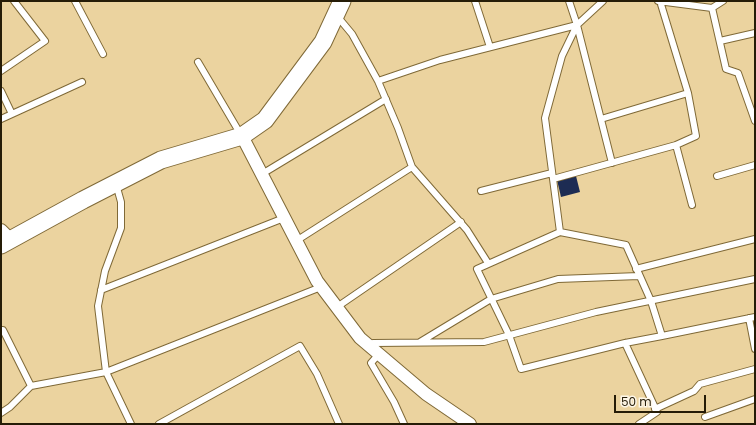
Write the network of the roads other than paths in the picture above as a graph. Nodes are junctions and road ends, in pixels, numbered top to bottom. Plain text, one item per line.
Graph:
1 (14, 1) edge
2 (75, 1) edge
3 (475, 1) edge
4 (568, 1) edge
5 (603, 1) edge
6 (659, 1) edge
7 (723, 1) edge
8 (339, 8) edge
9 (712, 8) junction
10 (577, 25) junction
11 (755, 33) edge
12 (720, 41) junction
13 (490, 48) junction
14 (103, 54) dead end
15 (198, 62) dead end
16 (1, 71) edge
17 (378, 81) junction
18 (82, 82) dead end
19 (1, 91) edge
20 (688, 93) junction
21 (386, 99) junction
22 (12, 114) junction
23 (1, 119) edge
24 (601, 119) junction
25 (755, 121) edge
26 (242, 136) junction
27 (676, 145) junction
28 (612, 163) junction
29 (755, 165) edge
30 (412, 167) junction
31 (262, 174) junction
32 (553, 176) junction
33 (717, 176) dead end
34 (116, 183) junction
35 (480, 191) dead end
36 (692, 205) dead end
37 (284, 218) junction
38 (461, 222) junction
39 (560, 232) junction
40 (4, 238) edge
41 (755, 239) edge
42 (296, 241) junction
43 (488, 264) junction
44 (636, 269) junction
45 (639, 276) junction
46 (755, 280) edge
47 (321, 287) junction
48 (101, 290) junction
49 (491, 299) junction
50 (650, 301) junction
51 (337, 307) junction
52 (752, 317) edge
53 (1, 330) edge
54 (509, 335) junction
55 (662, 336) junction
56 (419, 342) junction
57 (625, 343) junction
58 (369, 345) junction
59 (755, 349) edge
60 (379, 354) junction
61 (755, 369) edge
62 (106, 372) junction
63 (31, 386) junction
64 (755, 399) edge
65 (655, 409) junction
66 (1, 413) edge
67 (705, 417) dead end
68 (337, 423) edge
69 (131, 424) edge
70 (159, 424) edge
71 (404, 424) edge
72 (470, 424) edge
73 (639, 424) edge

1 - 16 lane
2 - 14 lane
3 - 13 lane
4 - 10 lane
5 - 10 lane
6 - 9 lane
6 - 20 lane
7 - 9 lane
8 - 17 lane
8 - 26 street
9 - 12 lane
10 - 13 lane
10 - 24 lane
10 - 32 lane
11 - 12 lane
12 - 25 lane
13 - 17 lane
15 - 26 lane
17 - 21 lane
18 - 22 lane
19 - 22 lane
20 - 24 lane
20 - 27 lane
21 - 30 lane
21 - 31 lane
22 - 23 lane
24 - 28 lane
26 - 31 street
26 - 34 street
27 - 28 lane
27 - 36 lane
28 - 32 lane
29 - 33 lane
30 - 38 lane
30 - 42 lane
31 - 37 street
32 - 35 lane
32 - 39 lane
34 - 40 street
34 - 48 lane
37 - 42 street
37 - 48 lane
38 - 43 lane
38 - 51 lane
39 - 43 lane
39 - 44 lane
41 - 44 lane
42 - 47 street
43 - 49 lane
44 - 45 lane
45 - 49 lane
45 - 50 lane
46 - 50 lane
47 - 51 street
47 - 62 lane
48 - 62 lane
49 - 54 lane
49 - 56 lane
50 - 54 lane
50 - 55 lane
51 - 58 street
52 - 55 lane
52 - 59 lane
53 - 63 lane
54 - 56 lane
54 - 57 lane
55 - 57 lane
56 - 58 lane
57 - 65 lane
58 - 60 street
60 - 71 lane
60 - 72 street
61 - 65 lane
62 - 63 lane
62 - 69 lane
63 - 66 lane
64 - 67 lane
65 - 73 lane
68 - 70 lane

